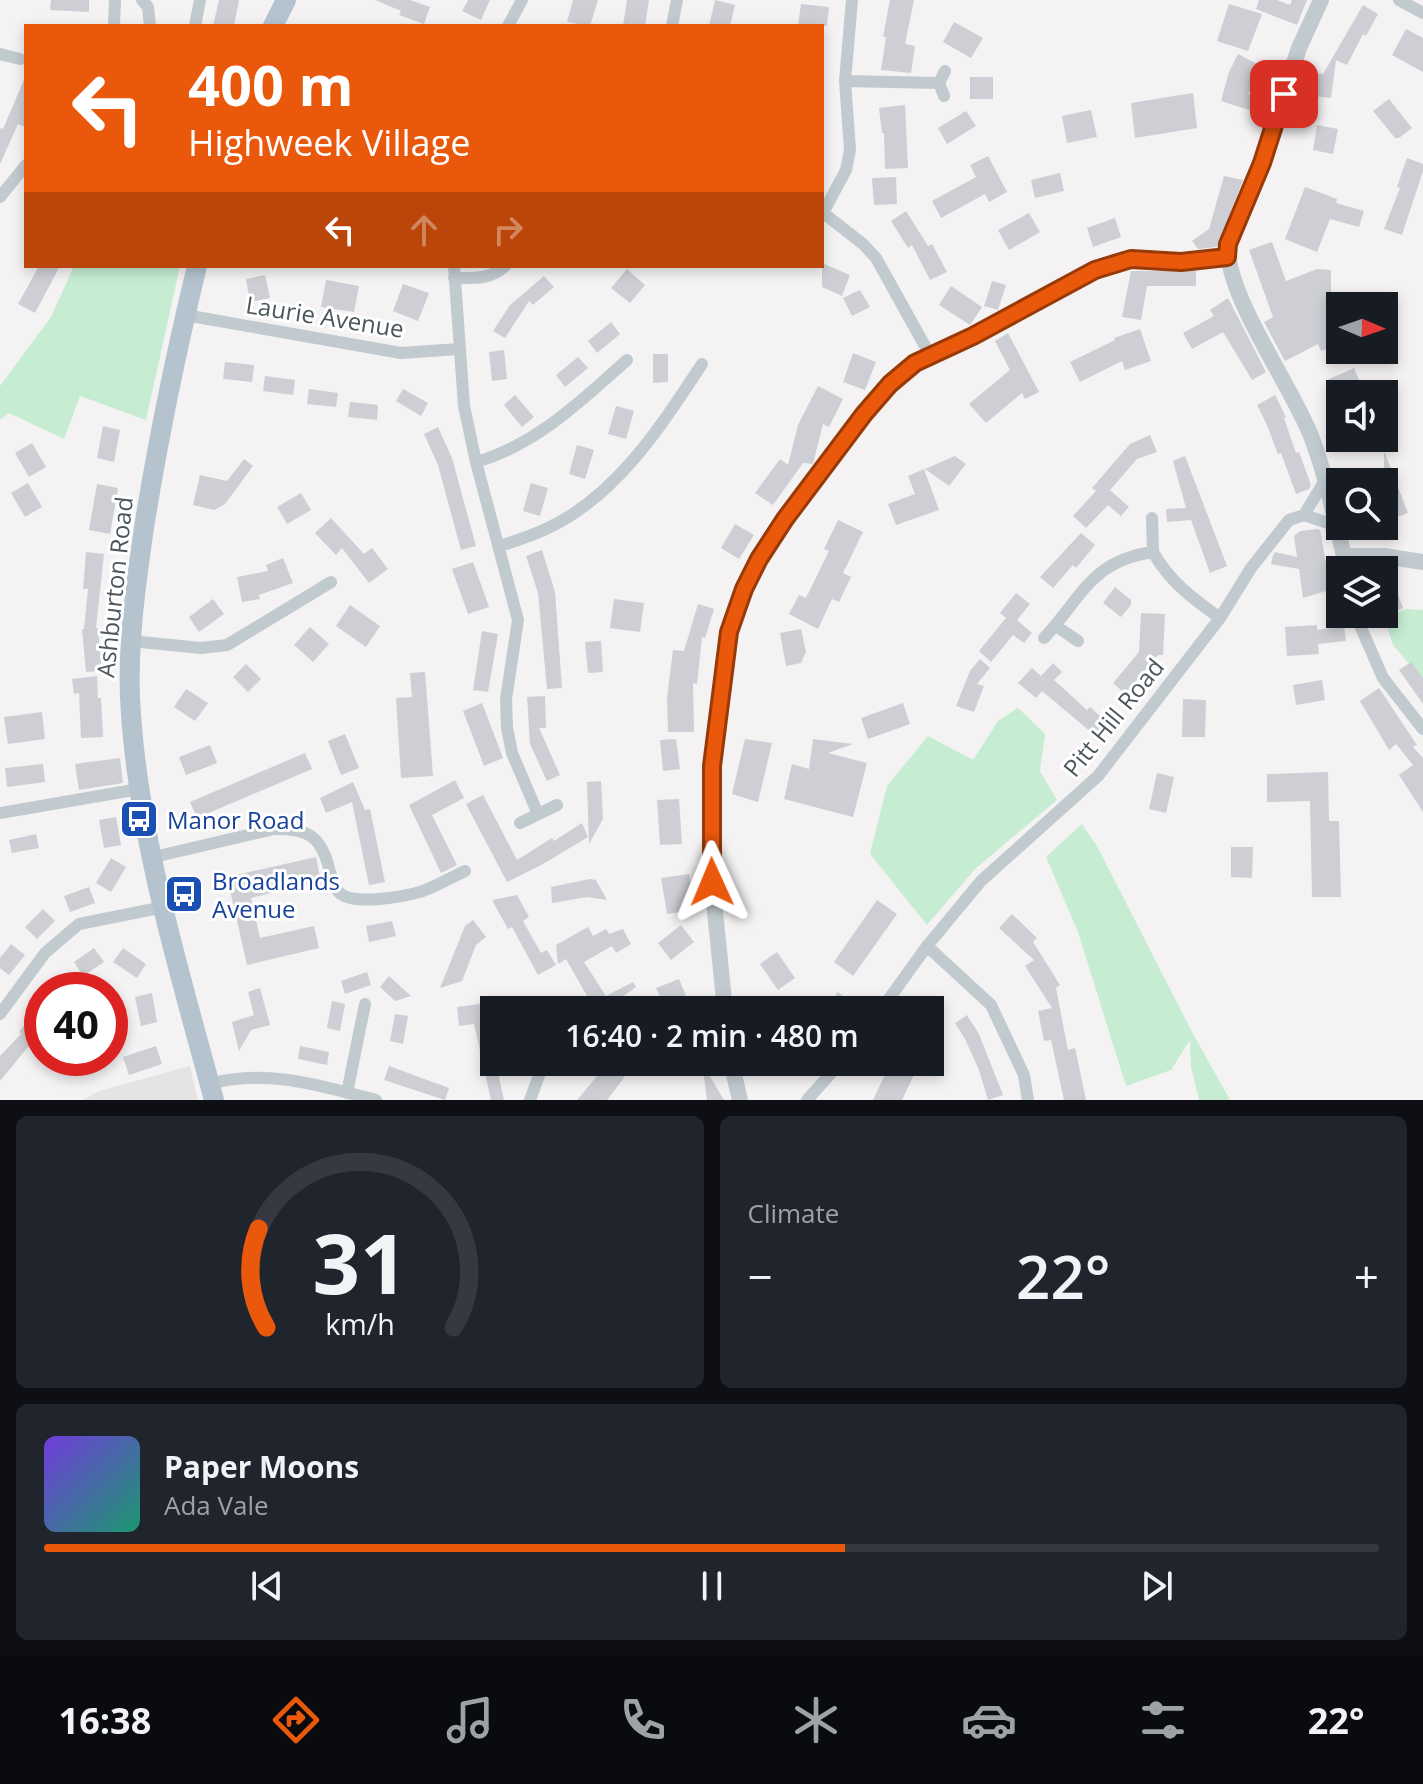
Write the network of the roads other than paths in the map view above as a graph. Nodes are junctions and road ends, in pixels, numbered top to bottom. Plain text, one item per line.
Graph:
1 (115, 0) edge
2 (142, 0) edge
3 (200, 0) edge
4 (286, 0) edge
5 (522, 0) edge
6 (677, 0) edge
7 (852, 0) edge
8 (1321, 0) edge
9 (1399, 0) edge
10 (1423, 13) edge
11 (114, 24) edge
12 (150, 24) edge
13 (195, 24) edge
14 (274, 24) edge
15 (509, 24) edge
16 (672, 24) edge
17 (0, 54) edge
18 (20, 59) dead end
19 (845, 81) junction
20 (944, 96) dead end
21 (24, 167) edge
22 (0, 197) edge
23 (824, 209) edge
24 (824, 214) edge
25 (1227, 257) junction
26 (197, 268) edge
27 (503, 268) edge
28 (454, 272) edge
29 (185, 315) junction
30 (459, 349) junction
31 (930, 355) junction
32 (627, 359) dead end
33 (702, 364) dead end
34 (476, 462) junction
35 (1325, 480) junction
36 (1326, 484) edge
37 (1304, 515) junction
38 (1152, 518) dead end
39 (1326, 522) edge
40 (500, 546) junction
41 (1153, 552) junction
42 (1398, 558) edge
43 (1423, 562) edge
44 (331, 582) dead end
45 (1220, 618) junction
46 (1056, 626) junction
47 (1361, 628) edge
48 (1044, 638) dead end
49 (131, 641) junction
50 (1078, 641) dead end
51 (1423, 729) edge
52 (139, 789) junction
53 (557, 805) dead end
54 (0, 813) edge
55 (538, 814) junction
56 (520, 823) dead end
57 (154, 857) junction
58 (465, 871) dead end
59 (164, 907) junction
60 (927, 946) junction
61 (724, 996) edge
62 (891, 996) edge
63 (365, 1004) dead end
64 (0, 1014) edge
65 (539, 1076) edge
66 (734, 1076) edge
67 (828, 1076) edge
68 (211, 1092) edge
69 (347, 1093) junction
70 (376, 1100) edge
71 (530, 1100) edge
72 (740, 1100) edge
73 (807, 1100) edge
74 (1028, 1100) edge

1 - 11 street
2 - 12 street
3 - 13 street
4 - 14 main road
5 - 15 street
6 - 16 street
7 - 19 street
8 - 25 street
9 - 10 street
17 - 18 street
19 - 20 street
19 - 23 street
21 - 22 street
24 - 31 street
25 - 31 street
25 - 35 street
26 - 29 main road, Ashburton Road
27 - 28 street
28 - 30 street
29 - 30 street, Laurie Avenue
29 - 49 main road, Ashburton Road
30 - 34 street
31 - 61 street
32 - 34 street
33 - 40 street
34 - 40 street
35 - 36 street
35 - 37 street, Pitt Hill Road
37 - 39 street
37 - 45 street, Pitt Hill Road
38 - 41 street
40 - 55 street
41 - 45 street
41 - 46 street
42 - 43 street
44 - 49 street
45 - 60 street, Pitt Hill Road
46 - 48 street
46 - 50 street
47 - 51 street
49 - 52 main road, Ashburton Road
52 - 54 street
52 - 57 main road, Ashburton Road
53 - 55 street
55 - 56 street
57 - 58 street
57 - 59 main road, Ashburton Road
59 - 64 street
59 - 68 main road, Ashburton Road
60 - 62 street, Pitt Hill Road
60 - 74 street
63 - 69 street
65 - 71 street
66 - 72 street
67 - 73 street
68 - 69 street
69 - 70 street

